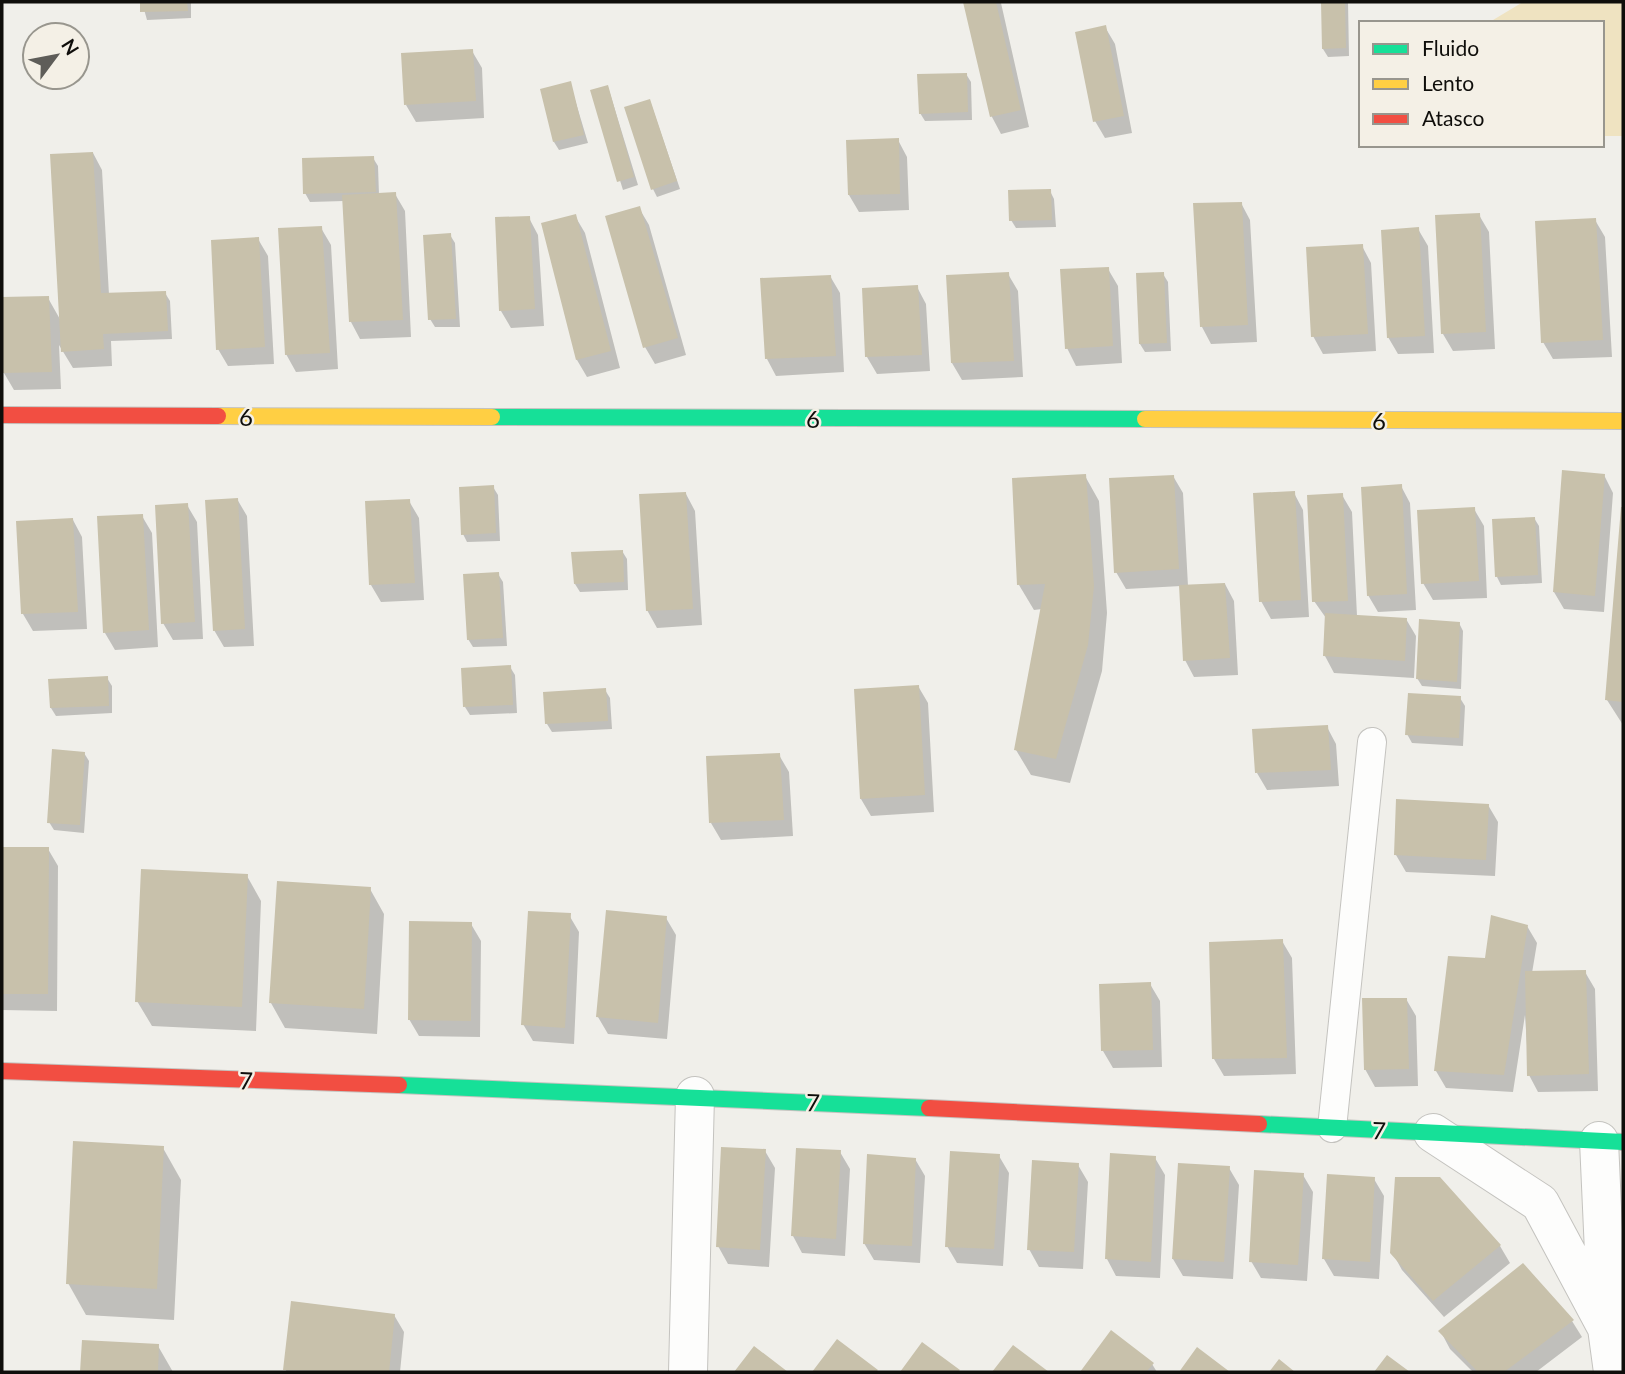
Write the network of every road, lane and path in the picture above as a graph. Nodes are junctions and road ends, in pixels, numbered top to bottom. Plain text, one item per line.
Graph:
1 (2, 415) edge
2 (1623, 421) edge
3 (1372, 742) dead end
4 (2, 1071) edge
5 (695, 1096) junction
6 (1332, 1128) junction
7 (1433, 1133) junction
8 (1611, 1141) edge
9 (1607, 1328) junction
10 (688, 1372) edge
11 (1612, 1372) edge

1 - 2 street, 6
3 - 6 lane
4 - 5 street, 7
5 - 6 street, 7
5 - 10 street
6 - 7 street, 7
7 - 8 street, 7
7 - 9 street
8 - 9 street
9 - 11 street

